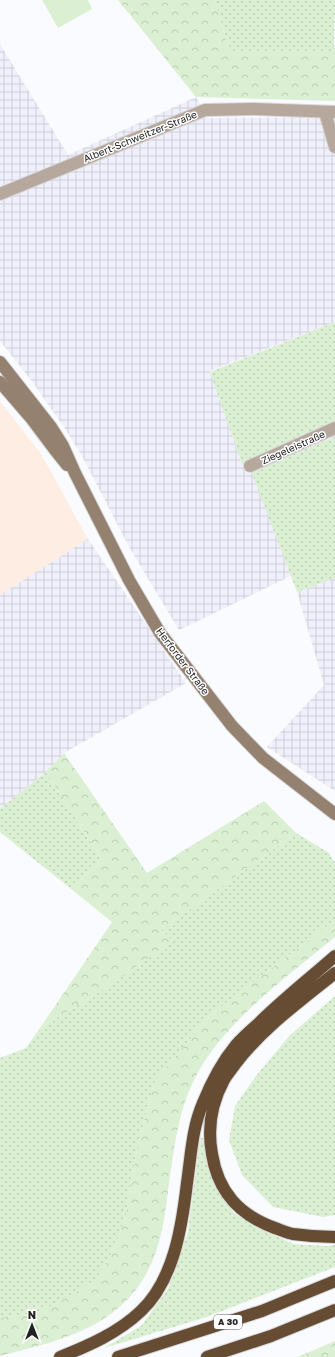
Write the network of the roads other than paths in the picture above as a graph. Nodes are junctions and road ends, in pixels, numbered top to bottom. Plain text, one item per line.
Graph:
1 (330, 112) edge
2 (335, 147) edge
3 (0, 194) edge
4 (0, 362) edge
5 (0, 382) edge
6 (335, 428) edge
7 (250, 466) dead end
8 (75, 473) junction
9 (335, 814) edge
10 (335, 956) edge
11 (335, 973) edge
12 (335, 1237) edge
13 (335, 1281) edge
14 (335, 1310) edge
15 (60, 1357) edge
16 (118, 1357) edge
17 (207, 1357) edge

1 - 2 street
1 - 3 street, Albert-Schweitzer-Straße
4 - 8 main road, Herforder Straße
5 - 8 main road, Herforder Straße
6 - 7 street, Ziegeleistraße
8 - 9 main road, Herforder Straße
10 - 15 highway
11 - 12 highway
13 - 16 highway, A 30
14 - 17 highway

